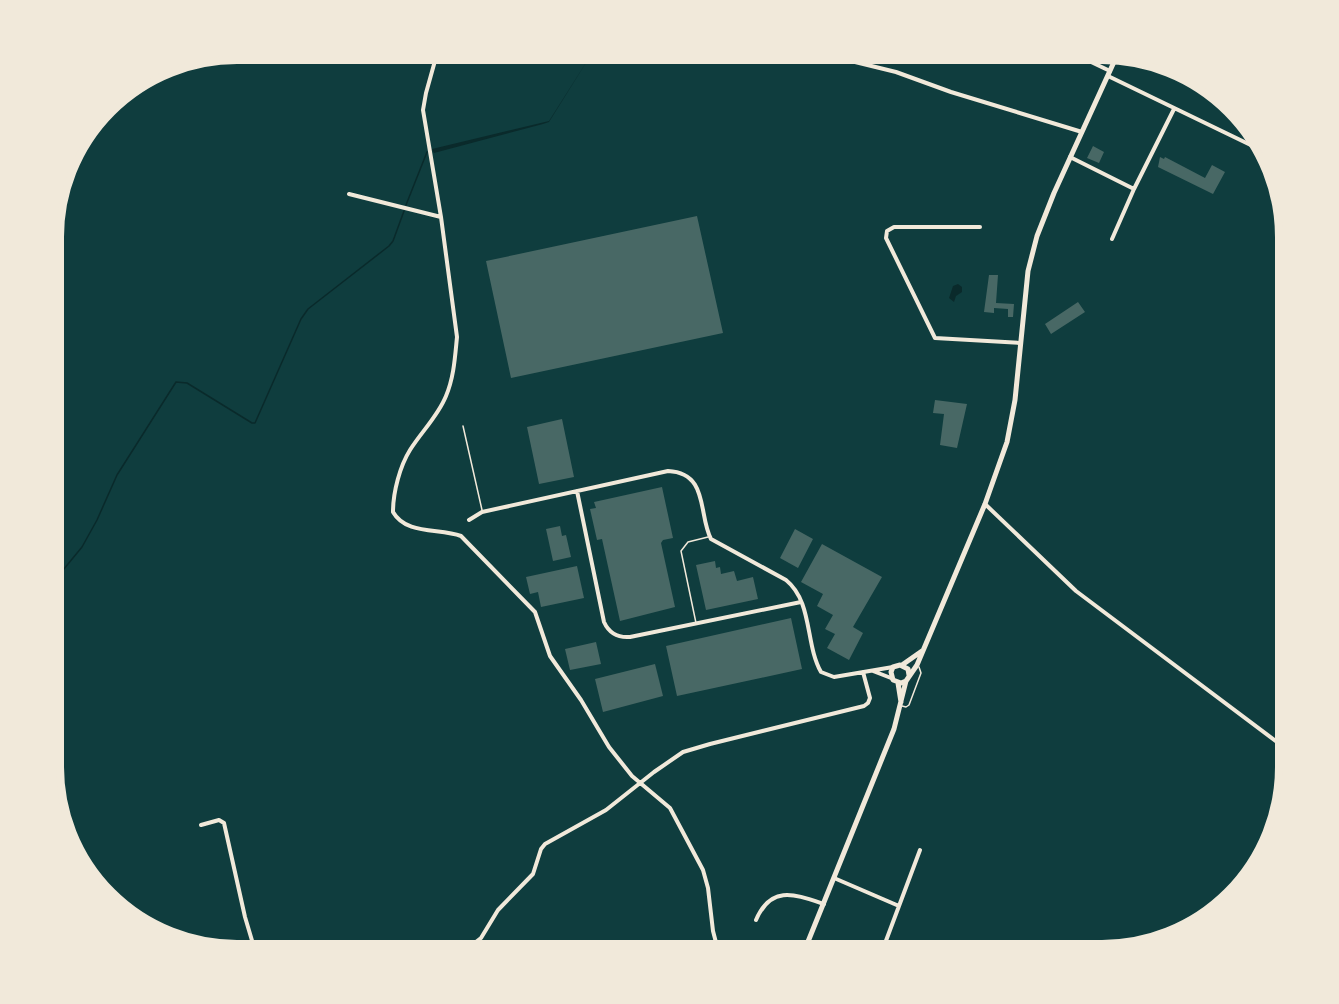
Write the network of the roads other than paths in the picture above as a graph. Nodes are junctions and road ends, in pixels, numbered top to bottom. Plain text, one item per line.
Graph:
1 (435, 60) edge
2 (847, 60) edge
3 (1085, 60) edge
4 (1115, 60) edge
5 (1109, 73) junction
6 (1174, 109) junction
7 (1082, 132) junction
8 (1254, 147) edge
9 (1070, 158) junction
10 (1134, 189) junction
11 (349, 194) dead end
12 (441, 217) junction
13 (980, 227) dead end
14 (1112, 239) dead end
15 (1021, 343) junction
16 (464, 426) dead end
17 (577, 491) junction
18 (985, 504) junction
19 (482, 512) junction
20 (469, 520) dead end
21 (709, 537) junction
22 (801, 602) junction
23 (696, 623) junction
24 (923, 651) junction
25 (903, 665) junction
26 (917, 665) junction
27 (893, 667) junction
28 (872, 671) junction
29 (863, 672) junction
30 (891, 678) junction
31 (908, 678) junction
32 (898, 683) junction
33 (901, 706) junction
34 (1279, 743) edge
35 (640, 783) junction
36 (201, 825) dead end
37 (920, 850) dead end
38 (834, 878) junction
39 (824, 904) junction
40 (899, 906) junction
41 (756, 920) dead end
42 (253, 944) edge
43 (473, 944) edge
44 (716, 944) edge
45 (807, 944) edge
46 (885, 944) edge

1 - 12 street
2 - 7 street
3 - 5 street
4 - 5 main road
5 - 6 street
5 - 7 main road
6 - 8 street
6 - 10 street
7 - 9 main road
9 - 10 street
9 - 15 main road
10 - 14 street
11 - 12 street
12 - 35 street
13 - 15 street
15 - 18 main road
16 - 19 lane
17 - 19 street
17 - 21 street
17 - 23 street
18 - 24 main road
18 - 34 street
19 - 20 street
21 - 22 street
21 - 23 lane
22 - 23 street
22 - 29 street
24 - 25 main road
24 - 26 main road
25 - 27 main road
25 - 31 main road
26 - 31 main road
26 - 33 lane
27 - 28 street
27 - 30 main road
28 - 29 street
28 - 30 street
29 - 35 street
30 - 32 main road
31 - 32 main road
31 - 33 main road
32 - 33 main road
33 - 38 main road
35 - 43 street
35 - 44 street
36 - 42 street
37 - 40 street
38 - 39 main road
38 - 40 street
39 - 41 street
39 - 45 main road
40 - 46 street

